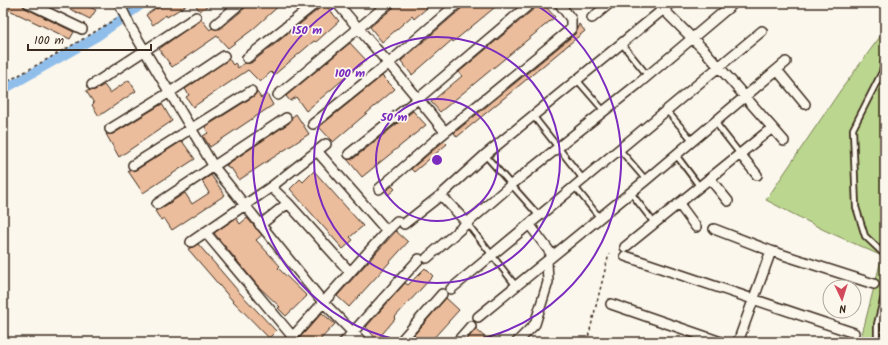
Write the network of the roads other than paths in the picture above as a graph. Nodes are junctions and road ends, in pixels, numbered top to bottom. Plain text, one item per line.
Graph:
1 (28, 3) edge
2 (241, 3) edge
3 (316, 3) edge
4 (337, 3) edge
5 (389, 3) edge
6 (458, 3) edge
7 (531, 3) edge
8 (558, 3) edge
9 (610, 3) edge
10 (671, 3) edge
11 (734, 3) edge
12 (660, 6) edge
13 (121, 7) edge
14 (196, 17) dead end
15 (592, 18) dead end
16 (216, 24) dead end
17 (82, 29) dead end
18 (358, 29) junction
19 (762, 31) dead end
20 (692, 38) junction
21 (622, 44) junction
22 (147, 51) junction
23 (224, 56) dead end
24 (885, 56) edge
25 (247, 58) dead end
26 (786, 62) dead end
27 (388, 64) junction
28 (720, 67) junction
29 (777, 70) junction
30 (648, 76) junction
31 (578, 80) junction
32 (92, 86) dead end
33 (251, 91) dead end
34 (170, 92) junction
35 (278, 95) dead end
36 (746, 97) junction
37 (419, 98) junction
38 (805, 104) dead end
39 (667, 111) junction
40 (604, 112) junction
41 (534, 117) junction
42 (286, 118) dead end
43 (715, 122) junction
44 (313, 124) dead end
45 (772, 128) junction
46 (110, 129) dead end
47 (192, 130) junction
48 (445, 132) junction
49 (693, 141) junction
50 (784, 141) dead end
51 (326, 144) dead end
52 (558, 148) junction
53 (620, 150) junction
54 (317, 151) junction
55 (349, 154) dead end
56 (740, 154) junction
57 (485, 155) junction
58 (676, 156) junction
59 (133, 165) dead end
60 (214, 167) junction
61 (757, 175) dead end
62 (584, 179) junction
63 (710, 179) junction
64 (646, 180) junction
65 (511, 185) junction
66 (271, 186) junction
67 (575, 187) junction
68 (700, 187) junction
69 (379, 189) dead end
70 (631, 193) junction
71 (441, 195) junction
72 (728, 201) dead end
73 (288, 202) junction
74 (157, 204) dead end
75 (679, 204) junction
76 (244, 205) junction
77 (539, 216) junction
78 (600, 218) junction
79 (466, 223) junction
80 (529, 224) junction
81 (655, 224) junction
82 (260, 225) junction
83 (696, 227) dead end
84 (714, 229) dead end
85 (386, 231) junction
86 (205, 232) junction
87 (191, 242) dead end
88 (771, 251) junction
89 (492, 254) junction
90 (885, 255) edge
91 (550, 258) junction
92 (349, 271) junction
93 (874, 284) dead end
94 (516, 286) junction
95 (451, 289) dead end
96 (885, 293) edge
97 (442, 294) dead end
98 (753, 299) junction
99 (324, 302) junction
100 (611, 304) dead end
101 (478, 317) dead end
102 (471, 326) dead end
103 (352, 332) junction
104 (854, 333) dead end
105 (291, 339) edge
106 (519, 341) edge
107 (344, 342) edge
108 (362, 342) edge
109 (400, 342) edge
110 (457, 342) edge
111 (721, 342) edge
112 (738, 342) edge
113 (877, 342) edge

1 - 17 street
2 - 16 street
3 - 25 street
4 - 18 street
5 - 18 street
6 - 27 street
7 - 37 street
8 - 48 street
9 - 15 street
10 - 12 street
11 - 20 street
12 - 20 street
12 - 21 street
13 - 22 street
14 - 22 street
18 - 27 street
18 - 35 street
19 - 28 street
20 - 28 street
20 - 30 street
21 - 30 lane
21 - 31 street
22 - 32 street
22 - 34 street
23 - 34 street
24 - 90 lane
26 - 29 street
27 - 37 street
27 - 44 street
28 - 36 street
28 - 39 street
29 - 36 street
29 - 38 street
30 - 40 street
31 - 40 lane
31 - 41 street
33 - 47 street
34 - 46 street
34 - 47 street
36 - 43 street
36 - 45 street
37 - 48 street
37 - 55 street
39 - 49 lane
39 - 53 street
40 - 52 street
41 - 52 lane
41 - 57 street
42 - 60 street
43 - 49 street
43 - 56 lane
45 - 50 street
45 - 56 street
47 - 59 street
47 - 60 street
48 - 69 street
49 - 58 street
51 - 54 street
52 - 62 lane
52 - 65 street
53 - 62 street
53 - 64 lane
54 - 66 street
54 - 85 street
56 - 61 street
56 - 63 street
57 - 65 lane
57 - 71 street
58 - 64 street
58 - 68 lane
60 - 74 street
60 - 76 street
62 - 67 street
63 - 68 street
63 - 72 street
64 - 70 street
65 - 77 lane
65 - 79 street
66 - 73 street
66 - 76 street
67 - 77 street
67 - 78 lane
68 - 75 street
70 - 78 street
70 - 81 lane
71 - 79 street
71 - 85 street
73 - 82 street
73 - 92 street
75 - 81 street
75 - 83 street
76 - 82 street
76 - 86 street
77 - 80 street
78 - 91 street
79 - 89 lane
79 - 103 street
80 - 89 street
80 - 91 street
81 - 98 street
82 - 99 street
84 - 88 street
85 - 92 street
86 - 87 street
86 - 105 street
88 - 93 street
88 - 98 street
89 - 94 lane
89 - 95 street
91 - 94 street
91 - 106 street
92 - 99 street
94 - 101 street
96 - 113 lane
97 - 109 street
98 - 104 street
98 - 112 street
99 - 103 street
99 - 105 street
100 - 111 street
102 - 110 street
103 - 107 street
103 - 108 street

